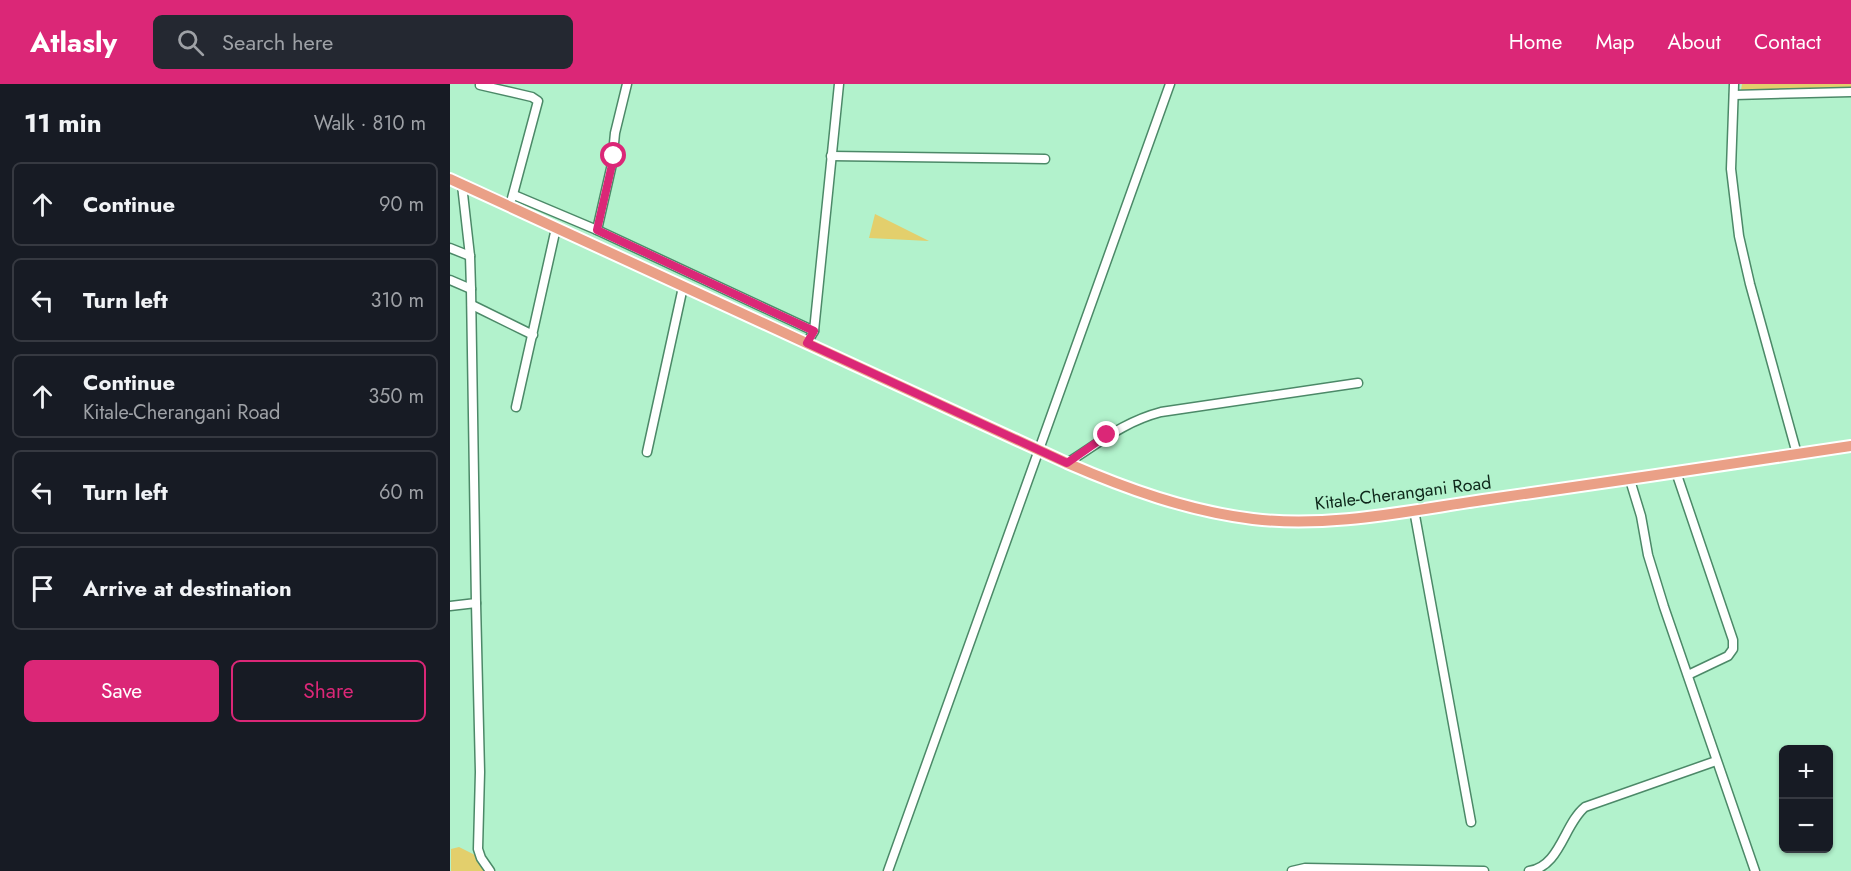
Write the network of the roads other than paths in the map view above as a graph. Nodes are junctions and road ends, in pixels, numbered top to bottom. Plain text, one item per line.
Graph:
1 (627, 84) edge
2 (839, 84) edge
3 (1170, 84) edge
4 (1734, 84) edge
5 (480, 85) edge
6 (1851, 92) edge
7 (1734, 95) junction
8 (831, 156) junction
9 (1045, 159) dead end
10 (450, 179) edge
11 (462, 185) junction
12 (514, 195) junction
13 (507, 206) junction
14 (556, 228) junction
15 (597, 230) junction
16 (450, 248) edge
17 (470, 256) junction
18 (450, 280) edge
19 (707, 281) junction
20 (683, 287) junction
21 (471, 289) junction
22 (697, 293) junction
23 (472, 305) junction
24 (814, 331) junction
25 (533, 335) junction
26 (807, 343) junction
27 (1358, 383) dead end
28 (516, 407) dead end
29 (1851, 446) edge
30 (1039, 450) junction
31 (647, 452) dead end
32 (1797, 454) junction
33 (1067, 463) junction
34 (1676, 472) junction
35 (1630, 480) junction
36 (1414, 510) junction
37 (476, 603) junction
38 (450, 606) edge
39 (1688, 675) junction
40 (1716, 761) junction
41 (1470, 822) dead end
42 (490, 871) edge
43 (888, 871) edge
44 (1292, 871) edge
45 (1461, 871) edge
46 (1484, 871) edge
47 (1528, 871) edge
48 (1755, 871) edge

1 - 15 street
2 - 8 street
3 - 30 street
4 - 7 street
5 - 12 street
6 - 7 street
7 - 32 street
8 - 9 street
8 - 24 street
10 - 11 main road, Kitale-Cherangani Road
11 - 13 main road, Kitale-Cherangani Road
11 - 17 street
12 - 13 street
12 - 15 street
13 - 14 main road, Kitale-Cherangani Road
14 - 20 main road, Kitale-Cherangani Road
14 - 25 street
15 - 19 street
16 - 17 street
17 - 21 street
18 - 21 street
19 - 22 street
19 - 24 street
20 - 22 main road, Kitale-Cherangani Road
20 - 31 street
21 - 23 street
22 - 26 main road, Kitale-Cherangani Road
23 - 25 street
23 - 37 street
24 - 26 street
25 - 28 street
26 - 30 main road, Kitale-Cherangani Road
27 - 33 street
29 - 32 main road, Kitale-Cherangani Road
30 - 33 main road, Kitale-Cherangani Road
30 - 43 street
32 - 34 main road, Kitale-Cherangani Road
33 - 36 main road, Kitale-Cherangani Road
34 - 35 main road, Kitale-Cherangani Road
34 - 39 street
35 - 36 main road, Kitale-Cherangani Road
35 - 39 street
36 - 41 street
37 - 38 street
37 - 42 street
39 - 40 street
40 - 47 street
40 - 48 street
44 - 45 street
45 - 46 street

